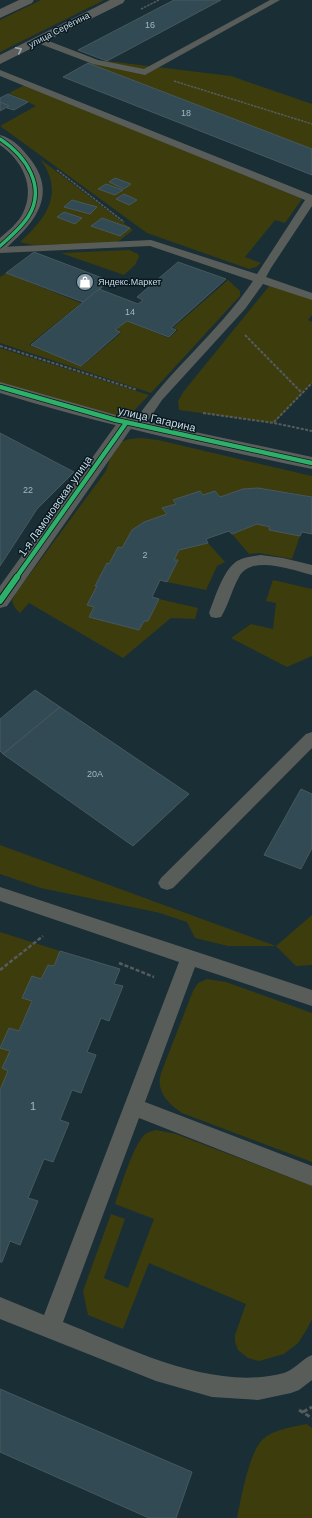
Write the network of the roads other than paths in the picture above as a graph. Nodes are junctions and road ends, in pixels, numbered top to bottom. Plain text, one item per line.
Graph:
1 (28, 0) edge
2 (119, 0) edge
3 (276, 0) edge
4 (0, 14) edge
5 (38, 40) junction
6 (0, 60) edge
7 (0, 73) edge
8 (0, 139) edge
9 (311, 199) edge
10 (0, 246) edge
11 (0, 250) edge
12 (260, 279) junction
13 (312, 297) edge
14 (0, 387) edge
15 (132, 424) junction
16 (312, 463) edge
17 (312, 570) edge
18 (0, 601) edge
19 (216, 613) dead end
20 (312, 738) edge
21 (168, 883) dead end
22 (0, 894) edge
23 (190, 957) junction
24 (312, 998) edge
25 (134, 1107) junction
26 (312, 1176) edge
27 (0, 1308) edge
28 (50, 1328) junction
29 (312, 1366) edge

1 - 4 street
2 - 5 street, улица Серёгина
3 - 5 lane
6 -> 5 street, улица Серёгина
7 - 9 lane
8 - 10 street
9 - 12 lane
11 - 12 lane
12 - 13 lane
12 - 15 lane
14 - 15 street, улица Гагарина
15 - 16 street, улица Гагарина
15 - 18 street, 1-я Ламоновская улица
17 - 19 lane
20 - 21 lane
22 - 23 lane
23 - 24 lane
23 - 25 lane
25 - 26 lane
25 - 28 lane
27 - 28 lane
28 - 29 lane

